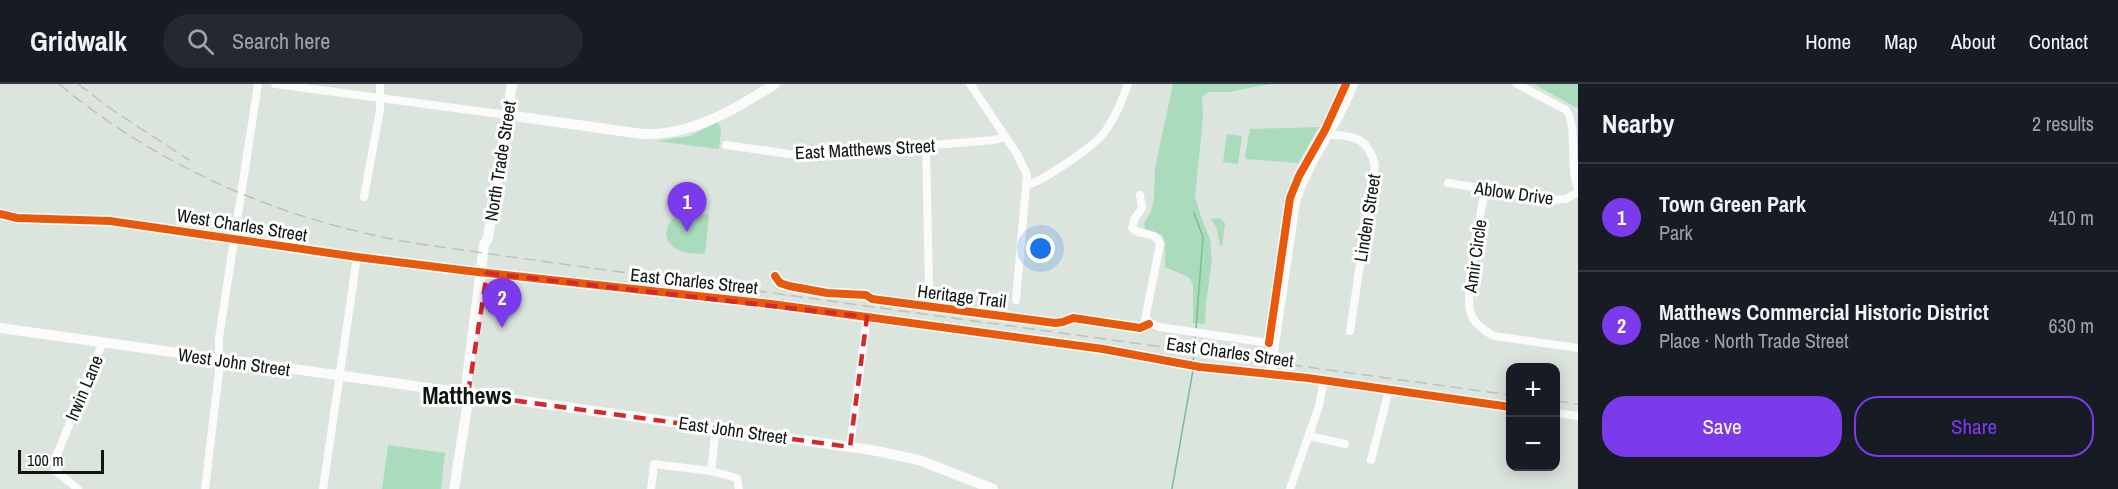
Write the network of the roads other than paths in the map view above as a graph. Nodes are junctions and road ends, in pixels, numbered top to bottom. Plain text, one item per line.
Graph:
1 (258, 84) edge
2 (275, 84) edge
3 (380, 84) edge
4 (512, 84) edge
5 (775, 84) edge
6 (970, 84) edge
7 (1128, 84) edge
8 (1354, 84) edge
9 (1517, 84) edge
10 (379, 98) junction
11 (507, 115) junction
12 (1576, 122) edge
13 (1330, 135) junction
14 (1005, 137) junction
15 (726, 145) dead end
16 (926, 146) junction
17 (1448, 183) dead end
18 (1026, 185) junction
19 (1485, 189) junction
20 (1578, 191) edge
21 (1140, 195) dead end
22 (364, 197) dead end
23 (0, 214) edge
24 (234, 239) junction
25 (357, 257) junction
26 (484, 273) junction
27 (929, 287) dead end
28 (1016, 300) dead end
29 (867, 317) junction
30 (0, 328) edge
31 (1350, 332) dead end
32 (102, 344) junction
33 (1275, 344) junction
34 (1578, 348) edge
35 (219, 360) junction
36 (1271, 373) junction
37 (341, 377) junction
38 (1324, 380) junction
39 (1389, 390) junction
40 (468, 394) junction
41 (1506, 406) edge
42 (1560, 414) edge
43 (1578, 416) edge
44 (716, 427) junction
45 (1309, 436) junction
46 (1345, 444) dead end
47 (850, 447) junction
48 (1371, 460) dead end
49 (711, 471) junction
50 (78, 489) edge
51 (205, 489) edge
52 (323, 489) edge
53 (454, 489) edge
54 (651, 489) edge
55 (739, 489) edge
56 (993, 489) edge
57 (1290, 489) edge

1 - 24 street
2 - 10 street
3 - 10 street
4 - 11 main road, North Trade Street
5 - 11 main road
6 - 14 street
7 - 18 street
8 - 13 street
9 - 12 street
10 - 11 street
10 - 22 street
11 - 26 main road, North Trade Street
12 - 20 street
13 - 31 street, Linden Street
13 - 33 street
14 - 16 street, East Matthews Street
14 - 18 street
15 - 16 street, East Matthews Street
16 - 27 street
17 - 19 street, Ablow Drive
18 - 28 street
19 - 20 street, Ablow Drive
19 - 34 street, Amir Circle
21 - 33 street
23 - 24 street, West Charles Street
24 - 25 street, West Charles Street
24 - 35 street
25 - 26 street, West Charles Street
25 - 37 street
26 - 29 street, East Charles Street
26 - 40 main road, North Trade Street
29 - 36 street, East Charles Street
29 - 47 street
30 - 32 main road, West John Street
32 - 35 main road, West John Street
32 - 50 street, Irwin Lane
33 - 36 street
35 - 37 main road, West John Street
35 - 51 street
36 - 38 street, East Charles Street
37 - 40 main road, West John Street
37 - 52 street
38 - 39 street, East Charles Street
38 - 45 street
39 - 41 street, East Charles Street
39 - 48 street
40 - 44 main road, East John Street
40 - 53 main road, North Trade Street
42 - 43 street
44 - 47 main road, East John Street
44 - 49 street
45 - 46 street
45 - 57 street
47 - 56 main road, East John Street
49 - 54 street
49 - 55 street

